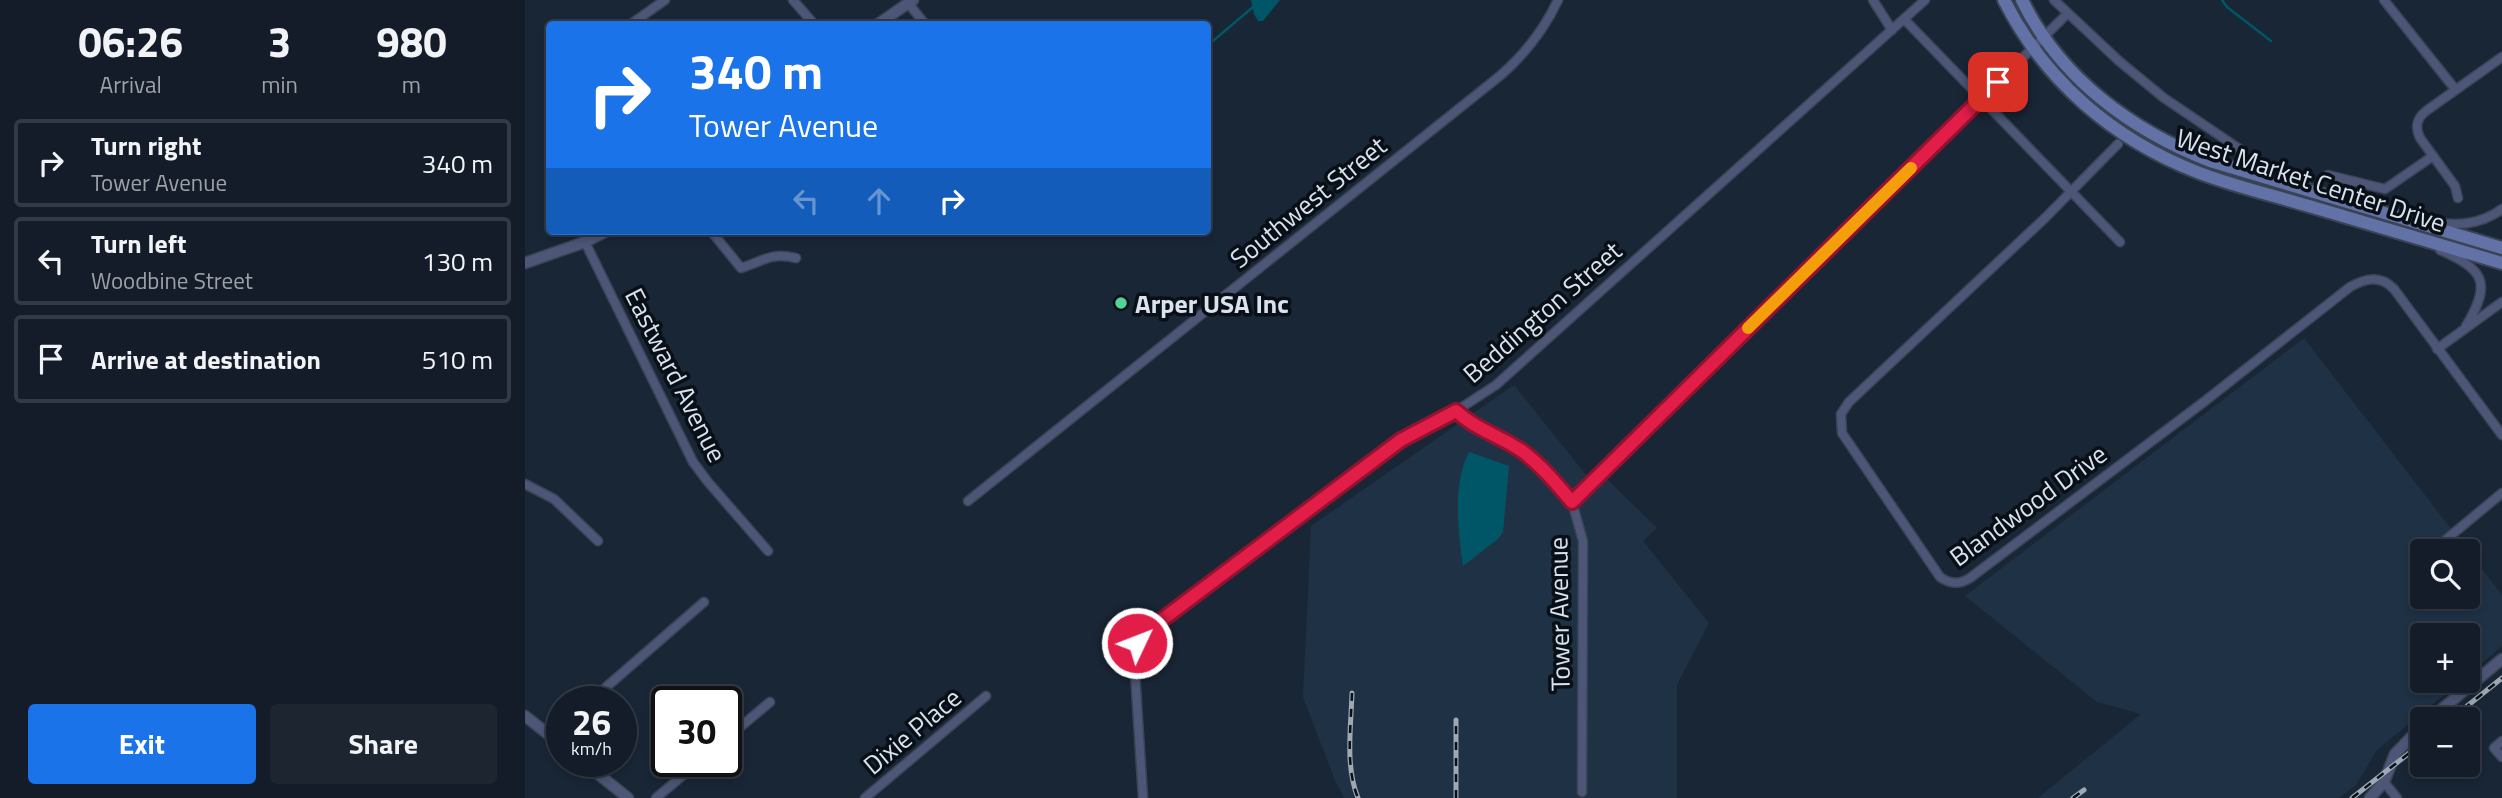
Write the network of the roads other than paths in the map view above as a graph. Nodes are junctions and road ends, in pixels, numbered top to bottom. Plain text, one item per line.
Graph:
1 (665, 0) edge
2 (793, 0) edge
3 (1558, 0) edge
4 (1873, 0) edge
5 (1925, 0) edge
6 (2004, 0) edge
7 (2022, 0) edge
8 (2054, 0) edge
9 (2384, 0) edge
10 (911, 2) edge
11 (2067, 14) junction
12 (1904, 19) junction
13 (635, 21) edge
14 (811, 21) edge
15 (882, 21) edge
16 (923, 21) edge
17 (1892, 30) junction
18 (2043, 37) junction
19 (2032, 48) junction
20 (2502, 57) edge
21 (2455, 89) junction
22 (1980, 99) junction
23 (2118, 144) dead end
24 (2241, 150) dead end
25 (2433, 156) junction
26 (2328, 175) dead end
27 (2071, 192) junction
28 (2458, 198) dead end
29 (2502, 209) edge
30 (2415, 220) junction
31 (599, 235) edge
32 (714, 235) edge
33 (2412, 237) junction
34 (585, 242) junction
35 (2120, 242) dead end
36 (2502, 247) edge
37 (796, 258) dead end
38 (525, 263) edge
39 (2502, 263) edge
40 (2502, 302) edge
41 (2466, 326) junction
42 (2437, 349) junction
43 (1456, 411) junction
44 (2502, 435) edge
45 (525, 484) edge
46 (2502, 493) edge
47 (968, 501) dead end
48 (1572, 502) junction
49 (2447, 539) edge
50 (598, 541) dead end
51 (768, 551) dead end
52 (704, 601) dead end
53 (2502, 659) edge
54 (607, 686) edge
55 (986, 696) dead end
56 (770, 702) dead end
57 (2444, 707) edge
58 (525, 716) edge
59 (742, 726) edge
60 (546, 733) edge
61 (2410, 738) edge
62 (2502, 741) edge
63 (2502, 757) edge
64 (602, 777) edge
65 (681, 777) edge
66 (2384, 782) junction
67 (1582, 792) dead end
68 (628, 798) edge
69 (656, 798) edge
70 (865, 798) edge
71 (1143, 798) edge
72 (2370, 798) edge
73 (2397, 798) edge

1 - 13 street
2 - 14 street
3 - 47 street, Southwest Street
4 - 17 street
5 - 12 street, Beddington Street
6 - 19 main road, West Market Center Drive
7 - 18 main road, West Market Center Drive
8 - 11 street
9 - 21 street
10 - 15 street
10 - 16 street
11 - 18 street
11 - 24 street
12 - 17 street, Beddington Street
12 - 22 street
17 - 43 street, Beddington Street
18 - 19 street
18 - 30 main road, West Market Center Drive
19 - 22 street
19 - 33 main road, West Market Center Drive
20 - 21 street
21 - 25 street
22 - 27 street
22 - 48 street
23 - 27 street, Blandwood Drive
25 - 26 street
25 - 28 street
27 - 35 street
27 - 42 street, Blandwood Drive
29 - 30 street
30 - 36 main road, West Market Center Drive
31 - 34 street
32 - 37 street
33 - 39 main road, West Market Center Drive
33 - 41 street
34 - 38 street
34 - 51 street, Eastward Avenue
40 - 41 street
41 - 42 street
42 - 44 street, Blandwood Drive
43 - 48 street, Tower Avenue
43 - 71 street, Beddington Street
45 - 50 street
46 - 49 street
48 - 67 street, Tower Avenue
52 - 54 street
53 - 57 street
55 - 70 street, Dixie Place
56 - 59 street
58 - 60 street
61 - 66 street
62 - 63 street
64 - 68 street
65 - 69 street
66 - 72 street
66 - 73 street

